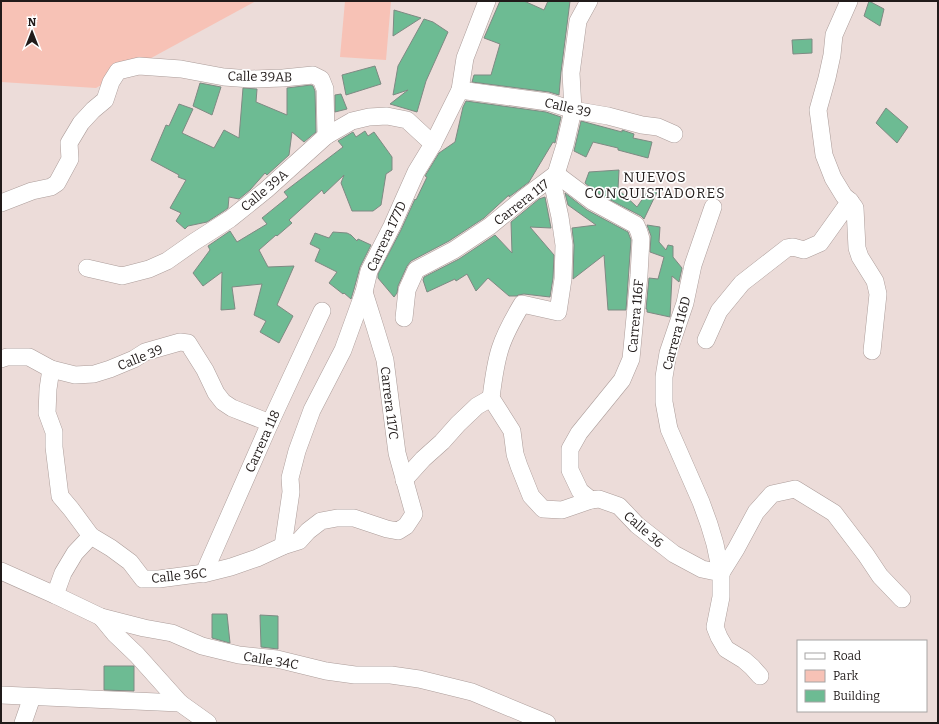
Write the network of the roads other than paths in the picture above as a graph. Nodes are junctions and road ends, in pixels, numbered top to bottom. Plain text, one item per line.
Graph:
1 (487, 1) edge
2 (589, 1) edge
3 (849, 1) edge
4 (460, 90) junction
5 (573, 110) junction
6 (674, 134) dead end
7 (326, 136) junction
8 (433, 144) junction
9 (556, 174) junction
10 (850, 201) junction
11 (1, 203) edge
12 (713, 207) dead end
13 (87, 268) dead end
14 (364, 292) junction
15 (322, 311) dead end
16 (404, 318) dead end
17 (706, 340) dead end
18 (872, 351) dead end
19 (1, 359) edge
20 (51, 369) junction
21 (491, 398) junction
22 (270, 423) junction
23 (404, 480) junction
24 (590, 500) junction
25 (414, 514) joint
26 (90, 536) junction
27 (283, 546) junction
28 (1, 571) edge
29 (204, 573) junction
30 (721, 573) junction
31 (55, 595) junction
32 (902, 599) dead end
33 (101, 617) junction
34 (760, 676) dead end
35 (1, 695) edge
36 (32, 697) junction
37 (180, 703) junction
38 (23, 723) edge
39 (208, 723) edge
40 (547, 723) edge

1 - 4 street, Carrera 177D
2 - 5 street, Carrera 117
3 - 10 street
4 - 5 street, Calle 39
4 - 8 street, Carrera 177D
5 - 6 street, Calle 39
5 - 9 street, Carrera 117
7 - 8 street, Calle 39A
7 - 11 street, Calle 39AB
7 - 13 street, Calle 39A
8 - 14 street, Carrera 177D
9 - 16 street, Carrera 117
9 - 21 street
9 - 24 street, Carrera 116F
10 - 17 street
10 - 18 street
12 - 30 street, Carrera 116D
14 - 23 street, Carrera 117C
14 - 27 street, Carrera 177D
15 - 22 street, Carrera 118
19 - 20 street, Calle 39
20 - 22 street, Calle 39
20 - 26 street, Calle 36C
21 - 23 street
21 - 24 street, Calle 36
22 - 29 street, Carrera 118
23 - 25 street, Carrera 117C
24 - 30 street, Calle 36
25 - 27 street, Calle 36C
26 - 29 street, Calle 36C
26 - 31 street
27 - 29 street, Calle 36C
28 - 31 street, Calle 34C
30 - 32 street
30 - 34 street
31 - 33 street, Calle 34C
33 - 37 street
33 - 40 street, Calle 34C
35 - 36 street
36 - 37 street
36 - 38 street
37 - 39 street

